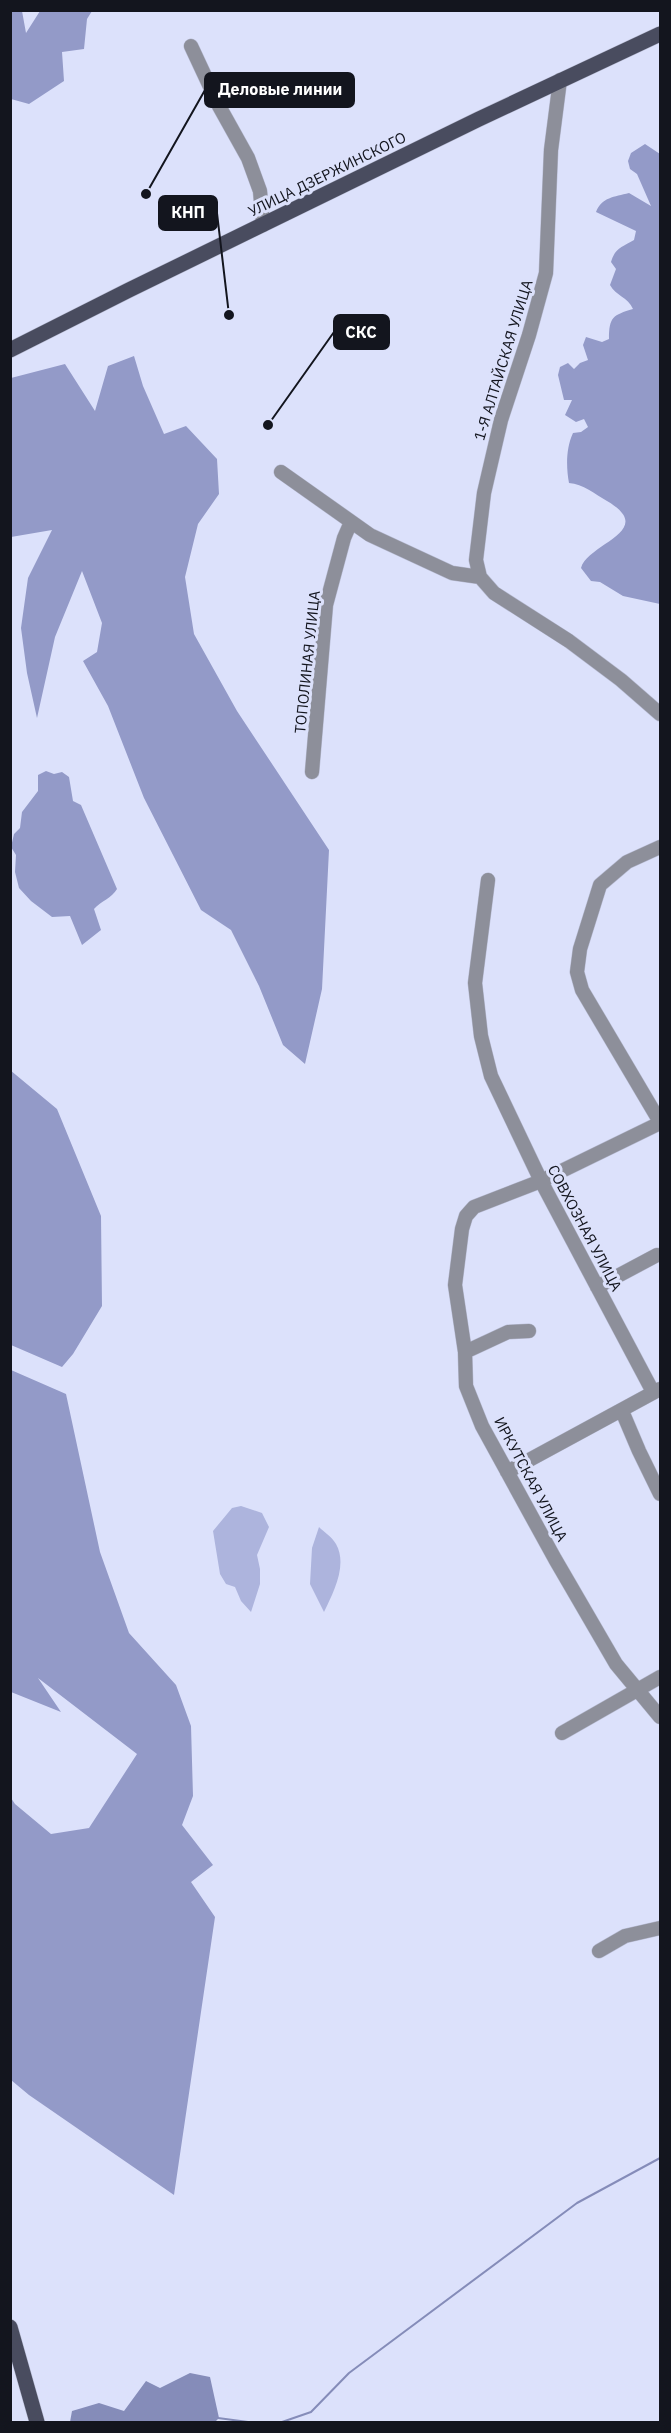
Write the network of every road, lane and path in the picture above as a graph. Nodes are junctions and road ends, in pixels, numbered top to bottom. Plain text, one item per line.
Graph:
1 (660, 34) edge
2 (191, 46) dead end
3 (560, 80) junction
4 (263, 225) junction
5 (10, 350) edge
6 (281, 472) dead end
7 (351, 522) junction
8 (480, 577) junction
9 (660, 714) edge
10 (312, 772) dead end
11 (660, 847) edge
12 (488, 880) dead end
13 (660, 1123) edge
14 (541, 1181) junction
15 (657, 1255) dead end
16 (597, 1287) junction
17 (529, 1331) dead end
18 (465, 1352) junction
19 (657, 1390) edge
20 (622, 1411) junction
21 (507, 1472) junction
22 (660, 1494) edge
23 (660, 1677) edge
24 (638, 1690) junction
25 (660, 1717) edge
26 (562, 1733) dead end
27 (660, 1928) edge
28 (599, 1951) dead end
29 (10, 2327) edge
30 (38, 2422) edge

1 - 3 main road, УЛИЦА ДЗЕРЖИНСКОГО
2 - 4 street
3 - 4 main road, УЛИЦА ДЗЕРЖИНСКОГО
3 - 8 street, 1-Я АЛТАЙСКАЯ УЛИЦА
4 - 5 main road, УЛИЦА ДЗЕРЖИНСКОГО
6 - 7 street
7 - 8 street
7 - 10 street, ТОПОЛИНАЯ УЛИЦА
8 - 9 street
11 - 13 street
12 - 14 street, СОВХОЗНАЯ УЛИЦА
13 - 14 street
14 - 16 street, СОВХОЗНАЯ УЛИЦА
14 - 18 street, ИРКУТСКАЯ УЛИЦА
15 - 16 street
16 - 19 street, СОВХОЗНАЯ УЛИЦА
17 - 18 street
18 - 21 street, ИРКУТСКАЯ УЛИЦА
19 - 20 street
20 - 21 street
20 - 22 street
21 - 24 street, ИРКУТСКАЯ УЛИЦА
23 - 24 street
24 - 25 street, ИРКУТСКАЯ УЛИЦА
24 - 26 street
27 - 28 street
29 - 30 main road

